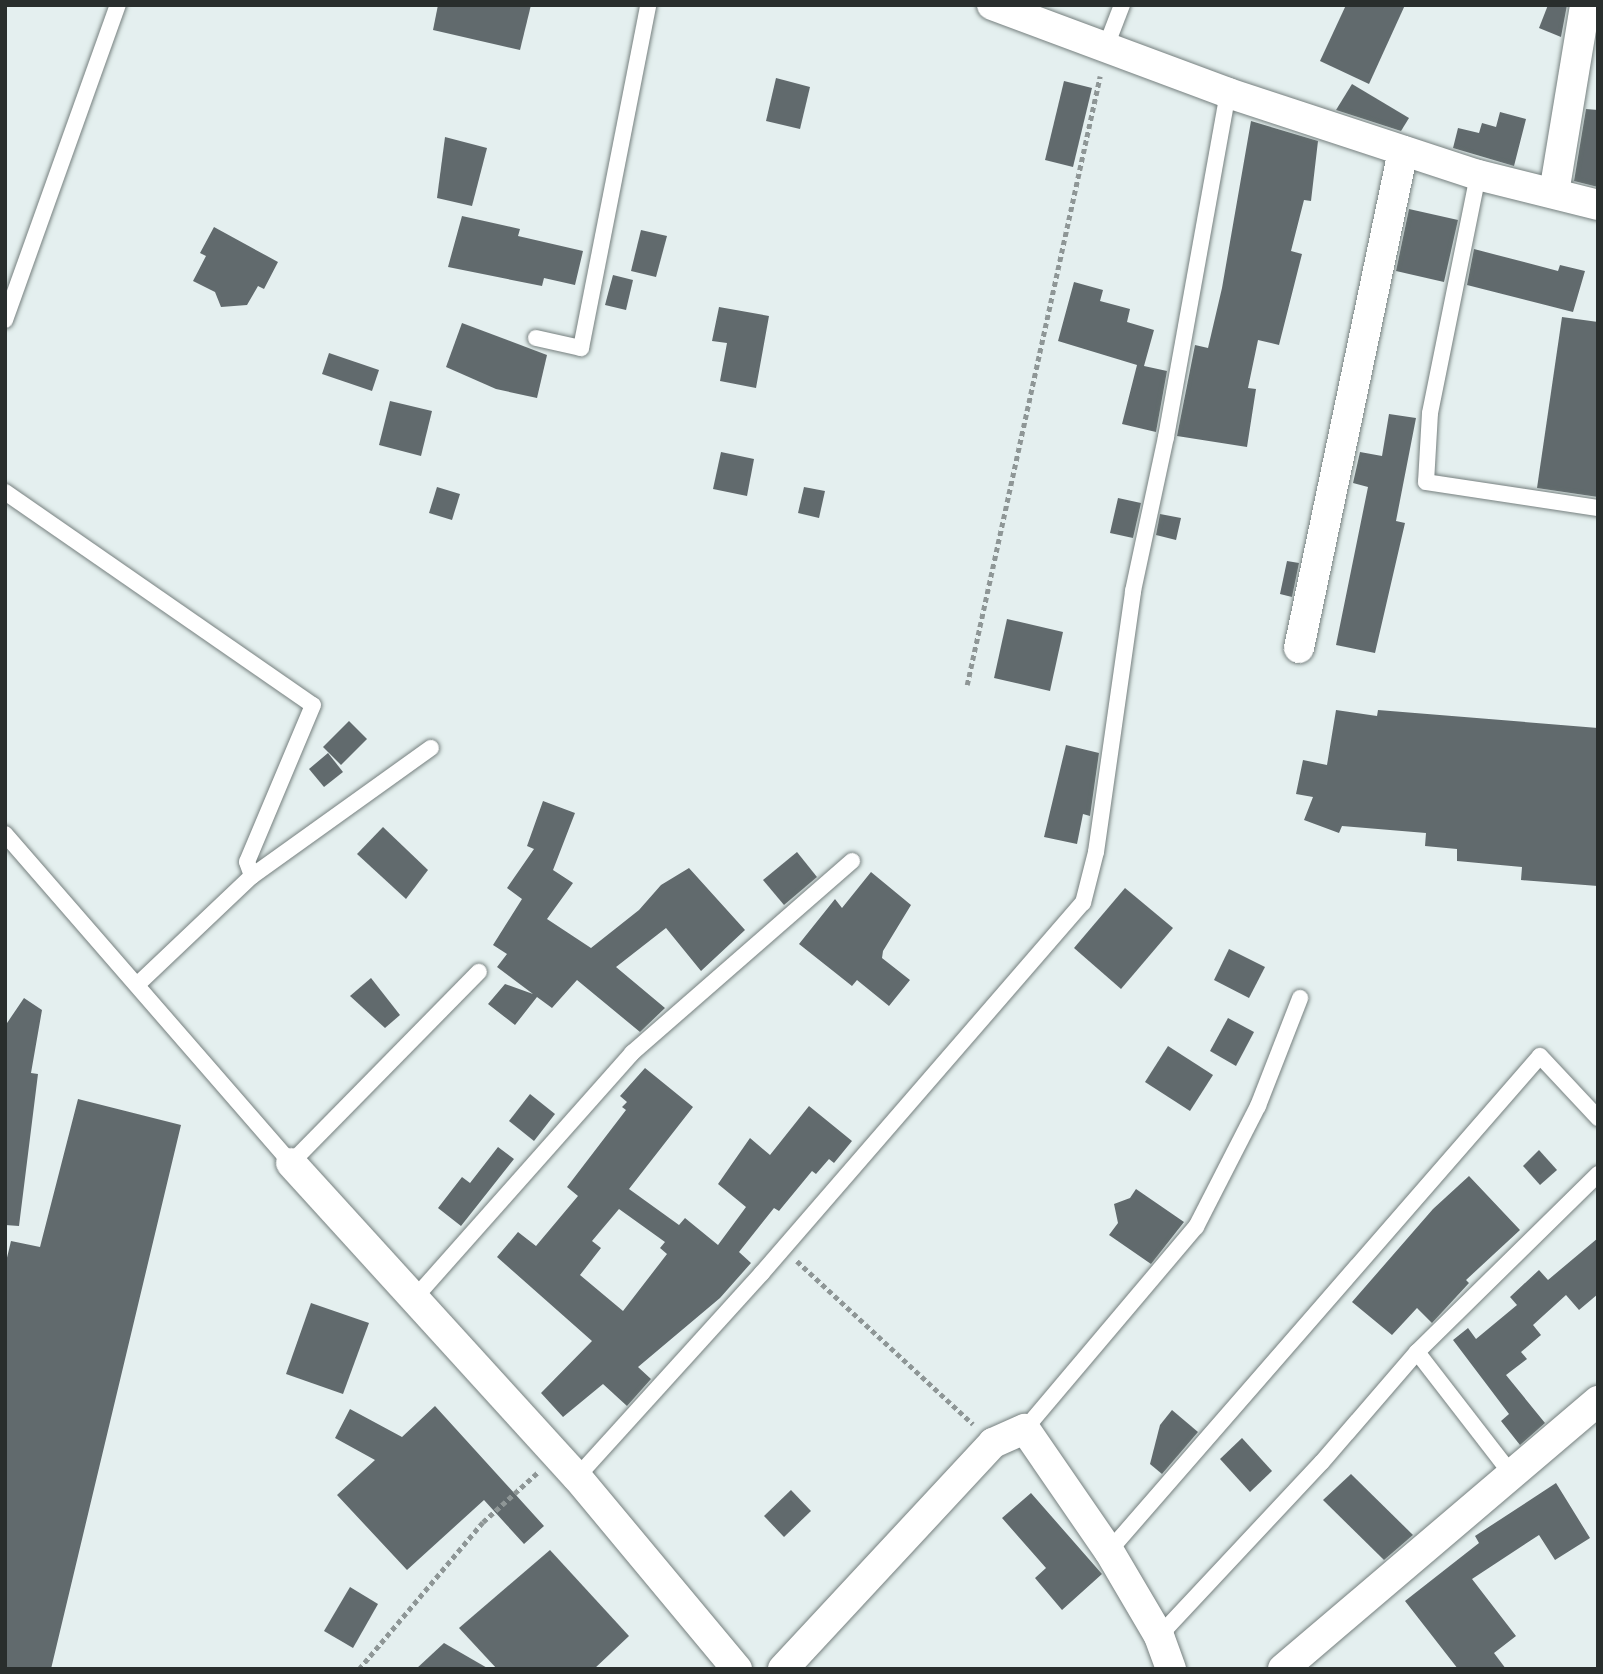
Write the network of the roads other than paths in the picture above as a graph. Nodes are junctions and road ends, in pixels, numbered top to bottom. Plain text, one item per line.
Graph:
1 (118, 5) edge
2 (648, 5) edge
3 (992, 5) edge
4 (1122, 5) edge
5 (1585, 5) edge
6 (1107, 44) junction
7 (1228, 93) junction
8 (1403, 151) junction
9 (1478, 176) junction
10 (1554, 193) junction
11 (1598, 205) edge
12 (5, 320) edge
13 (536, 338) dead end
14 (5, 492) edge
15 (1598, 508) edge
16 (1299, 648) dead end
17 (431, 748) dead end
18 (5, 834) edge
19 (852, 861) dead end
20 (252, 876) junction
21 (479, 972) dead end
22 (138, 984) junction
23 (1300, 998) dead end
24 (1598, 1118) edge
25 (291, 1163) junction
26 (1598, 1174) edge
27 (412, 1301) junction
28 (1417, 1352) junction
29 (1598, 1401) edge
30 (1025, 1429) junction
31 (1511, 1475) junction
32 (578, 1478) junction
33 (1109, 1551) junction
34 (1159, 1636) junction
35 (737, 1669) edge
36 (783, 1669) edge
37 (1171, 1669) edge
38 (1283, 1669) edge

1 - 12 lane
2 - 13 lane
3 - 6 street
4 - 6 lane
5 - 10 street
6 - 7 street
7 - 8 street
7 - 32 lane
8 - 9 street
8 - 16 street
9 - 10 street
9 - 15 lane
10 - 11 street
14 - 20 lane
17 - 20 lane
18 - 22 lane
19 - 27 lane
20 - 22 lane
21 - 25 lane
22 - 25 lane
23 - 30 lane
24 - 33 lane
25 - 27 street
26 - 28 lane
27 - 32 street
28 - 31 lane
28 - 34 lane
29 - 31 street
30 - 33 street
30 - 36 street
31 - 38 street
32 - 35 street
33 - 34 street
34 - 37 street

